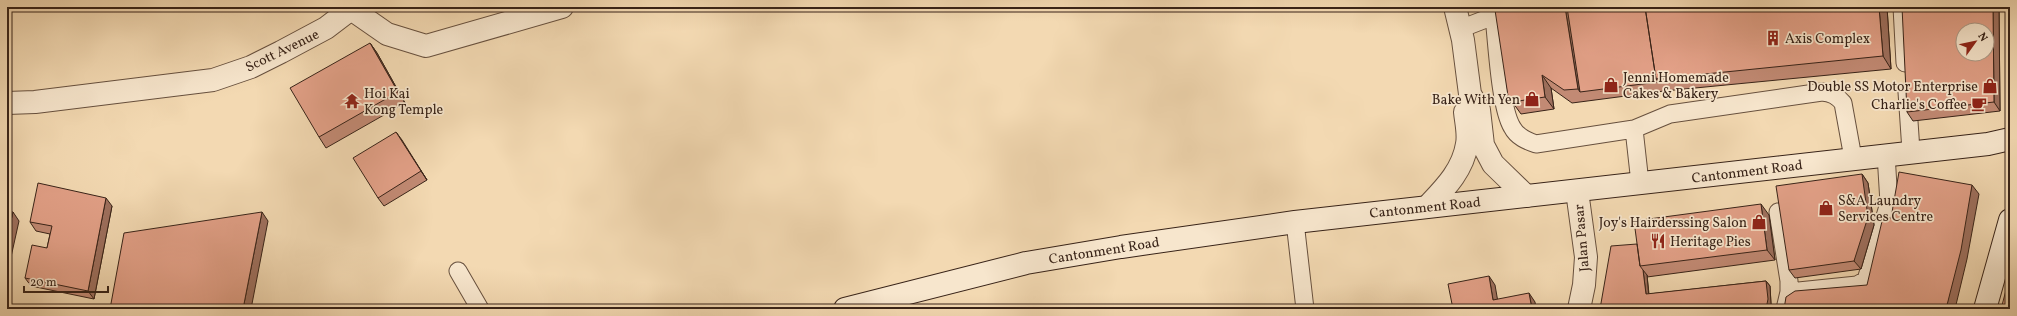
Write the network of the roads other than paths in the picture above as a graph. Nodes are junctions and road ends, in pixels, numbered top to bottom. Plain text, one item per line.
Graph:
1 (562, 7) edge
2 (1455, 7) edge
3 (1517, 7) edge
4 (1902, 7) edge
5 (351, 8) edge
6 (1494, 17) junction
7 (1460, 29) junction
8 (1470, 94) junction
9 (7, 103) edge
10 (1634, 129) junction
11 (2010, 139) edge
12 (1911, 151) junction
13 (1886, 154) junction
14 (1853, 158) junction
15 (1640, 183) junction
16 (1577, 191) junction
17 (1526, 196) junction
18 (1428, 206) junction
19 (1778, 212) edge
20 (2010, 220) edge
21 (1295, 222) junction
22 (458, 271) dead end
23 (1789, 292) junction
24 (480, 309) edge
25 (845, 309) edge
26 (1305, 309) edge
27 (1579, 309) edge
28 (1784, 309) edge
29 (1984, 309) edge

1 - 5 main road, Scott Avenue
2 - 7 main road
3 - 6 lane
4 - 12 lane
5 - 9 main road, Scott Avenue
6 - 7 lane
6 - 10 lane
7 - 8 main road
8 - 17 main road
8 - 18 main road
10 - 14 lane
10 - 15 lane
11 - 12 main road, Cantonment Road
12 - 13 main road, Cantonment Road
13 - 14 main road, Cantonment Road
13 - 23 lane
14 - 15 main road, Cantonment Road
15 - 16 main road, Cantonment Road
16 - 17 main road, Cantonment Road
16 - 27 main road, Jalan Pasar
17 - 18 main road, Cantonment Road
18 - 21 main road, Cantonment Road
19 - 23 lane
20 - 29 main road
21 - 25 main road, Cantonment Road
21 - 26 lane
22 - 24 lane
23 - 28 lane

